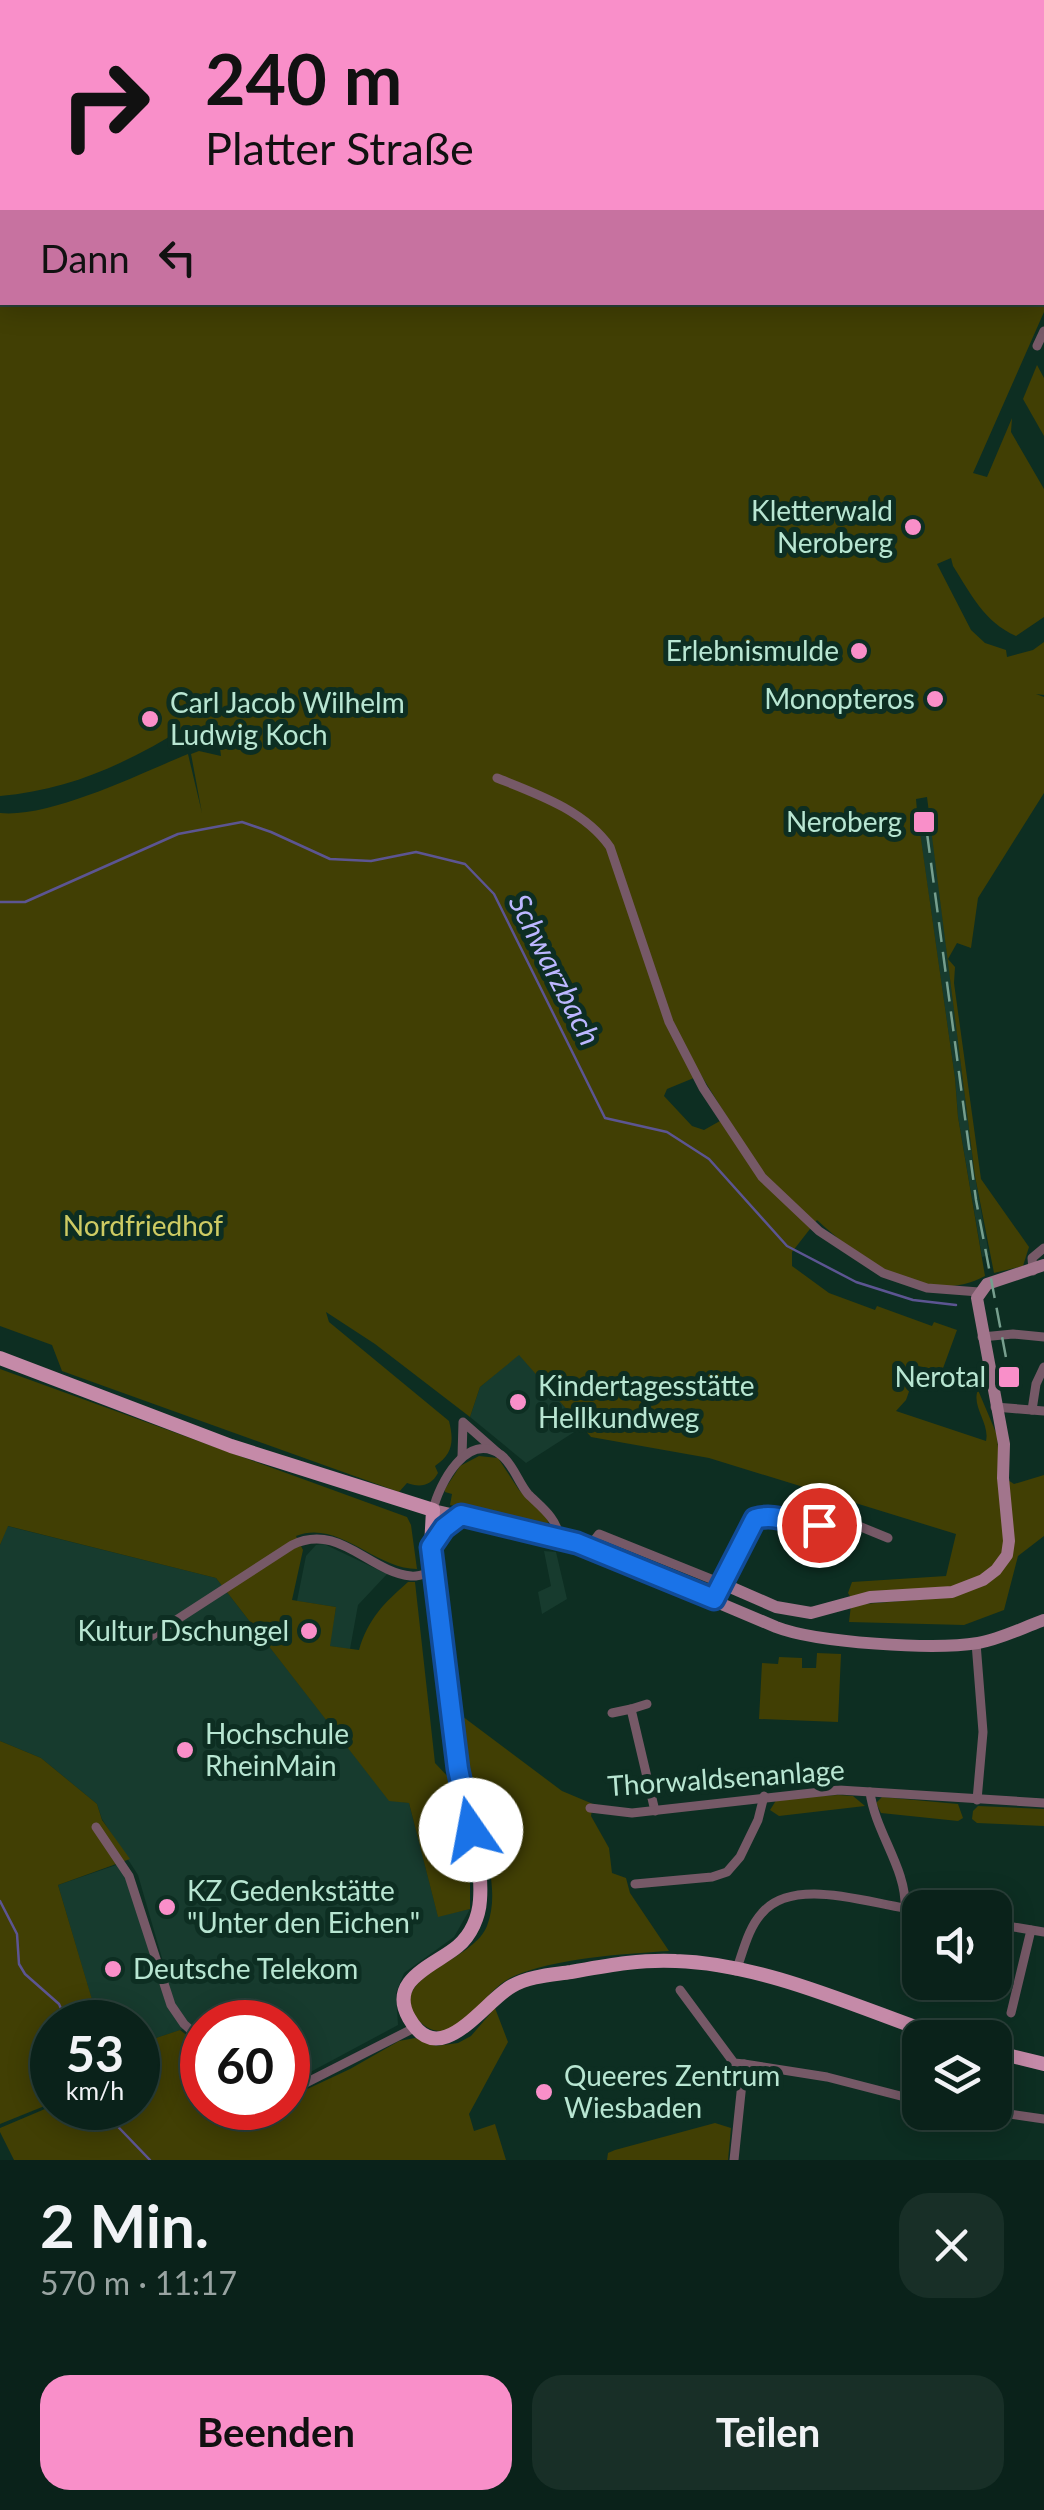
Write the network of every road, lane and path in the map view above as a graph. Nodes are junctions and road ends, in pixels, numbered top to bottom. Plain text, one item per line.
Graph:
1 (1044, 331) edge
2 (1037, 346) dead end
3 (497, 778) dead end
4 (1044, 1248) edge
5 (1038, 1268) edge
6 (979, 1292) junction
7 (982, 1337) junction
8 (1044, 1337) edge
9 (0, 1358) edge
10 (1044, 1368) edge
11 (995, 1407) junction
12 (1038, 1410) edge
13 (499, 1454) junction
14 (462, 1457) junction
15 (433, 1510) junction
16 (461, 1515) junction
17 (559, 1538) junction
18 (888, 1538) dead end
19 (431, 1547) junction
20 (589, 1547) junction
21 (434, 1571) junction
22 (721, 1583) junction
23 (714, 1599) junction
24 (1044, 1620) edge
25 (150, 1637) dead end
26 (976, 1643) junction
27 (647, 1704) dead end
28 (631, 1708) junction
29 (612, 1713) dead end
30 (870, 1792) junction
31 (764, 1796) junction
32 (977, 1800) junction
33 (1044, 1803) edge
34 (590, 1808) dead end
35 (654, 1811) junction
36 (96, 1828) dead end
37 (635, 1884) dead end
38 (904, 1890) edge
39 (902, 1907) edge
40 (1012, 1927) edge
41 (1032, 1930) junction
42 (1044, 1932) edge
43 (736, 1971) junction
44 (680, 1990) dead end
45 (1010, 2013) dead end
46 (180, 2018) edge
47 (902, 2022) edge
48 (416, 2027) junction
49 (1012, 2056) edge
50 (744, 2064) junction
51 (1044, 2064) edge
52 (310, 2081) edge
53 (902, 2097) edge
54 (1012, 2115) edge
55 (1044, 2120) edge
56 (734, 2160) edge

1 - 2 street
3 - 6 street
4 - 5 street
5 - 6 main road
6 - 7 main road
7 - 8 street
7 - 11 main road
9 - 15 main road
10 - 12 street
11 - 12 street
11 - 22 main road
13 - 14 street
13 - 14 street
13 - 17 street
14 - 15 street
15 - 16 main road
15 - 19 main road
16 - 17 main road
16 - 19 main road
17 - 20 main road
18 - 22 street
19 - 21 main road
20 - 22 street
20 - 23 main road
21 - 25 street
21 - 48 main road
22 - 23 main road
23 - 26 main road
24 - 26 main road
26 - 32 street
27 - 28 street
28 - 29 street
28 - 35 street
30 - 31 street, Thorwaldsenanlage
30 - 32 street, Thorwaldsenanlage
30 - 38 street
31 - 35 street, Thorwaldsenanlage
31 - 37 street
32 - 33 street, Thorwaldsenanlage
34 - 35 street, Thorwaldsenanlage
36 - 46 street
39 - 43 street
40 - 41 street
41 - 42 street
41 - 45 street
43 - 47 main road
43 - 48 main road
44 - 50 street
48 - 52 street
49 - 51 main road
50 - 53 street
50 - 56 street
54 - 55 street

